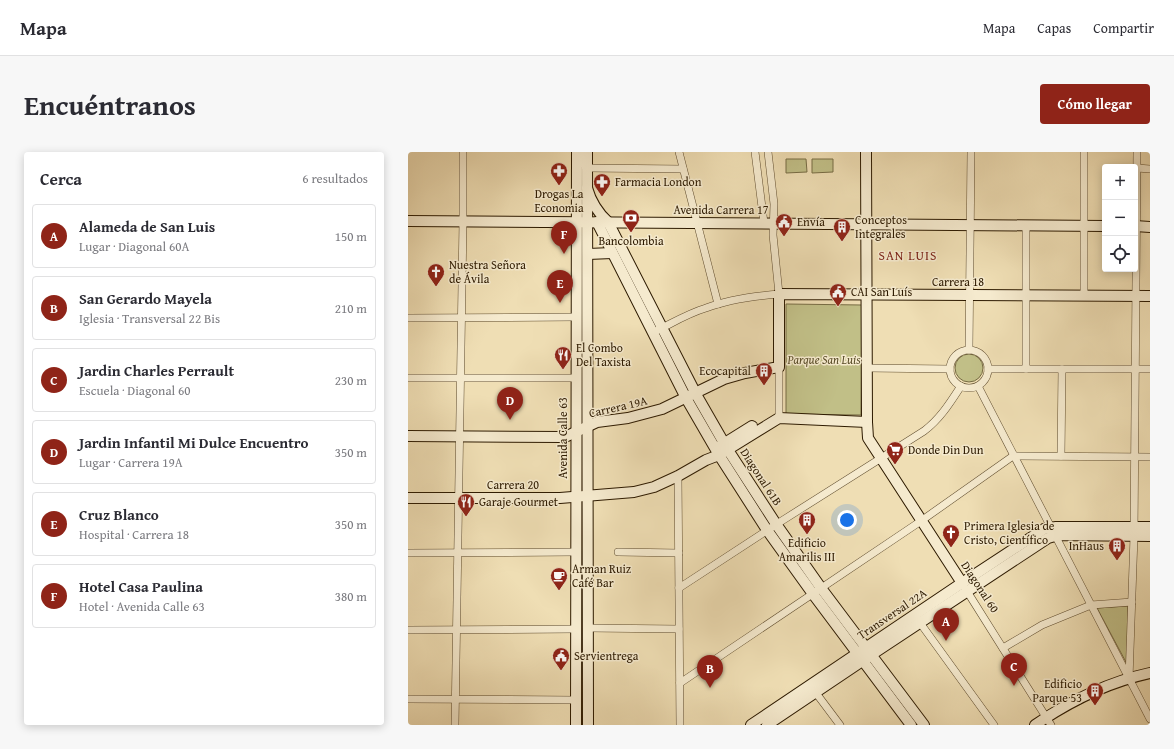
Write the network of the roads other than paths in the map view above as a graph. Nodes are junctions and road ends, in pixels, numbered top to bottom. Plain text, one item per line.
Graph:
1 (463, 152) edge
2 (576, 152) edge
3 (587, 152) edge
4 (679, 152) edge
5 (755, 152) edge
6 (768, 152) edge
7 (866, 152) edge
8 (971, 152) edge
9 (1084, 152) edge
10 (1137, 152) edge
11 (1137, 164) edge
12 (587, 168) junction
13 (1138, 168) edge
14 (683, 169) junction
15 (1150, 169) edge
16 (587, 188) junction
17 (408, 221) edge
18 (463, 221) junction
19 (576, 222) junction
20 (592, 222) junction
21 (608, 222) junction
22 (697, 222) junction
23 (769, 223) junction
24 (866, 224) junction
25 (970, 225) junction
26 (1026, 226) junction
27 (1084, 226) junction
28 (1102, 226) edge
29 (1138, 226) edge
30 (1150, 227) edge
31 (1136, 236) edge
32 (612, 253) junction
33 (588, 254) junction
34 (779, 294) junction
35 (867, 294) junction
36 (970, 295) junction
37 (1026, 295) junction
38 (1084, 296) junction
39 (1136, 296) junction
40 (1150, 296) edge
41 (718, 304) junction
42 (576, 317) junction
43 (408, 318) edge
44 (462, 318) junction
45 (657, 331) junction
46 (969, 350) junction
47 (779, 367) junction
48 (867, 368) junction
49 (950, 369) junction
50 (988, 369) junction
51 (1026, 369) junction
52 (1062, 369) junction
53 (1135, 369) junction
54 (1150, 369) edge
55 (408, 378) edge
56 (461, 378) junction
57 (576, 378) junction
58 (961, 386) junction
59 (978, 386) junction
60 (695, 393) junction
61 (686, 398) junction
62 (781, 417) junction
63 (867, 422) junction
64 (588, 426) junction
65 (576, 432) junction
66 (408, 436) edge
67 (460, 436) junction
68 (721, 449) junction
69 (1013, 456) junction
70 (1061, 456) junction
71 (1135, 456) junction
72 (1150, 456) edge
73 (880, 458) junction
74 (678, 480) junction
75 (588, 496) junction
76 (576, 497) junction
77 (408, 498) edge
78 (459, 498) junction
79 (921, 521) junction
80 (772, 527) junction
81 (1150, 527) edge
82 (1052, 531) junction
83 (1134, 532) junction
84 (1150, 536) edge
85 (576, 552) junction
86 (618, 552) dead end
87 (408, 553) edge
88 (458, 553) junction
89 (678, 553) junction
90 (962, 583) junction
91 (679, 588) junction
92 (817, 591) junction
93 (967, 592) junction
94 (1132, 602) junction
95 (1091, 605) junction
96 (917, 618) junction
97 (588, 628) junction
98 (576, 629) junction
99 (679, 629) junction
100 (408, 630) edge
101 (456, 630) junction
102 (1003, 648) junction
103 (868, 651) junction
104 (860, 657) junction
105 (1150, 673) edge
106 (1129, 678) junction
107 (680, 683) junction
108 (813, 689) junction
109 (408, 699) edge
110 (456, 699) junction
111 (576, 700) junction
112 (1150, 720) edge
113 (1049, 721) edge
114 (1150, 723) edge
115 (917, 724) edge
116 (455, 725) edge
117 (576, 725) edge
118 (588, 725) edge
119 (680, 725) edge
120 (751, 725) edge
121 (767, 725) edge
122 (840, 725) edge
123 (994, 725) edge
124 (1035, 725) edge
125 (1145, 725) edge

1 - 18 street
2 - 19 street, Avenida Calle 63
3 - 12 street, Avenida Calle 63
4 - 14 street
5 - 23 street
6 - 23 street
7 - 24 street, Diagonal 60
8 - 25 street
9 - 27 street
10 - 11 street
12 - 14 street
12 - 16 street, Avenida Calle 63
13 - 15 street
14 - 22 street
16 - 20 street, Avenida Calle 63
16 - 21 street, Diagonal 61B
17 - 18 street, Avenida Carrera 17
18 - 19 street, Avenida Carrera 17
18 - 44 street
19 - 20 street, Avenida Carrera 17
19 - 42 street, Avenida Calle 63
20 - 21 street, Avenida Carrera 17
20 - 32 street, Diagonal 61B
20 - 33 street, Avenida Calle 63
21 - 22 street, Avenida Carrera 17
21 - 45 street, Diagonal 61B
22 - 23 street, Avenida Carrera 17
22 - 41 street
23 - 24 street, Avenida Carrera 17
23 - 34 street
24 - 25 street, Avenida Carrera 17
24 - 35 street, Diagonal 60
25 - 26 street, Avenida Carrera 17
25 - 36 street
26 - 27 street, Avenida Carrera 17
26 - 37 street
27 - 28 street, Avenida Carrera 17
27 - 38 street
29 - 30 street
31 - 39 street
32 - 33 street
32 - 45 street, Diagonal 61B
33 - 64 street, Avenida Calle 63
34 - 35 street, Carrera 18
34 - 41 street, Carrera 18
34 - 47 street
35 - 36 street, Carrera 18
35 - 48 street, Diagonal 60
36 - 37 street, Carrera 18
36 - 46 street
37 - 38 street, Carrera 18
37 - 51 street
38 - 39 street, Carrera 18
39 - 40 street, Carrera 18
39 - 53 street
41 - 45 street, Carrera 18
42 - 44 street
42 - 57 street, Avenida Calle 63
43 - 44 street
44 - 56 street
45 - 60 street, Diagonal 61B
45 - 61 street, Diagonal 61B
46 - 49 street
46 - 50 street
47 - 60 street, Carrera 19A
47 - 62 street
48 - 49 street
48 - 63 street, Diagonal 60
49 - 58 street
50 - 51 street
50 - 59 street
51 - 52 street
52 - 53 street
52 - 70 street
53 - 54 street
53 - 71 street
55 - 56 street
56 - 57 street
56 - 67 street
57 - 65 street, Avenida Calle 63
58 - 59 street
58 - 73 street
59 - 69 street
60 - 61 street, Carrera 19A
60 - 68 street, Diagonal 61B
61 - 64 street, Carrera 19A
61 - 68 street, Diagonal 61B
62 - 63 street
62 - 68 street, Carrera 20
63 - 73 street, Diagonal 60
64 - 65 street, Carrera 19A
64 - 75 street, Avenida Calle 63
65 - 67 street, Carrera 19A
65 - 76 street, Avenida Calle 63
66 - 67 street, Carrera 19A
67 - 78 street
68 - 74 street, Carrera 20
68 - 80 street, Diagonal 61B
69 - 70 street
69 - 79 street
69 - 82 street
70 - 71 street
71 - 72 street
71 - 83 street
73 - 79 street, Diagonal 60
73 - 80 street
74 - 75 street, Carrera 20
74 - 89 street
75 - 76 street, Carrera 20
75 - 97 street, Avenida Calle 63
76 - 78 street, Carrera 20
76 - 85 street, Avenida Calle 63
77 - 78 street, Carrera 20
78 - 88 street
79 - 90 street, Diagonal 60
79 - 92 street
80 - 91 street
80 - 92 street, Diagonal 61B
81 - 83 street
82 - 83 street
82 - 90 street, Transversal 22A
82 - 93 street, Transversal 22A
82 - 95 street
83 - 84 street
83 - 94 street
85 - 88 street
85 - 98 street, Avenida Calle 63
86 - 89 street
87 - 88 street
88 - 101 street
89 - 91 street
90 - 93 street, Diagonal 60
90 - 96 street, Transversal 22A
91 - 99 street
92 - 103 street, Diagonal 61B
92 - 104 street, Diagonal 61B
92 - 107 street
93 - 96 street, Transversal 22A
93 - 102 street, Diagonal 60
94 - 95 street
94 - 106 street
95 - 102 street
95 - 106 street
96 - 103 street, Transversal 22A
96 - 123 street
97 - 99 street
97 - 118 street, Avenida Calle 63
98 - 101 street
98 - 111 street, Avenida Calle 63
99 - 107 street
100 - 101 street
101 - 110 street
102 - 113 street, Diagonal 60
103 - 104 street, Transversal 22A
103 - 115 street, Diagonal 61B
104 - 108 street, Transversal 22A
104 - 115 street, Diagonal 61B
105 - 106 street
106 - 112 street
106 - 113 street
107 - 119 street
108 - 120 street, Transversal 22A
108 - 121 street, Transversal 22A
108 - 122 street
109 - 110 street
110 - 111 street
110 - 116 street
111 - 117 street, Avenida Calle 63
113 - 124 street
114 - 125 street

